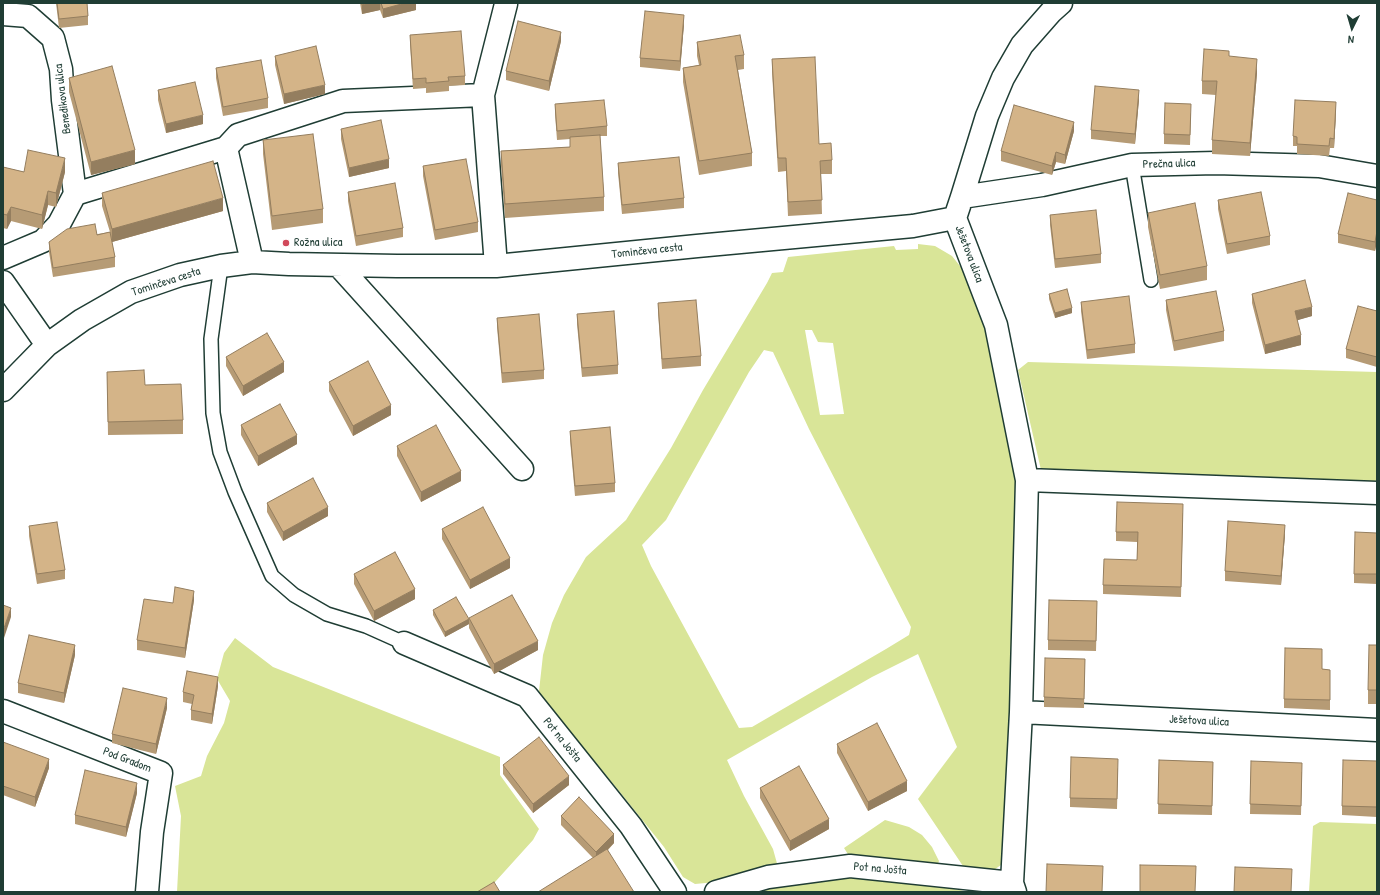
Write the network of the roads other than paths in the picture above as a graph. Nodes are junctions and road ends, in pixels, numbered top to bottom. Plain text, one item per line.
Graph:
1 (1061, 3) edge
2 (506, 4) edge
3 (3, 14) edge
4 (483, 95) junction
5 (226, 148) junction
6 (1132, 165) junction
7 (1377, 176) edge
8 (75, 194) junction
9 (962, 197) junction
10 (955, 218) junction
11 (3, 258) edge
12 (252, 262) junction
13 (338, 265) junction
14 (221, 266) junction
15 (496, 266) junction
16 (1151, 280) dead end
17 (3, 282) edge
18 (47, 345) junction
19 (3, 390) edge
20 (522, 470) dead end
21 (1026, 480) junction
22 (1377, 493) edge
23 (404, 643) joint
24 (3, 711) edge
25 (1021, 712) junction
26 (1377, 730) edge
27 (1013, 888) edge
28 (147, 892) edge
29 (675, 892) edge
30 (716, 892) edge

1 - 9 street, Ješetova ulica
2 - 4 street
3 - 8 street, Benedikova ulica
4 - 5 street
4 - 15 street
5 - 8 street
5 - 12 street
6 - 7 street, Prečna ulica
6 - 9 street, Prečna ulica
6 - 16 lane
8 - 11 street
9 - 10 street, Ješetova ulica
10 - 15 street, Tominčeva cesta
10 - 21 street, Ješetova ulica
12 - 13 street, Tominčeva cesta
12 - 14 street, Tominčeva cesta
13 - 15 street, Tominčeva cesta
13 - 20 street
14 - 18 street, Tominčeva cesta
14 - 23 lane
17 - 18 street
18 - 19 street, Tominčeva cesta
21 - 22 street
21 - 25 street, Ješetova ulica
23 - 29 street, Pot na Jošta
24 - 28 street, Pod Gradom
25 - 26 street, Ješetova ulica
25 - 27 street, Ješetova ulica
27 - 30 street, Pot na Jošta

